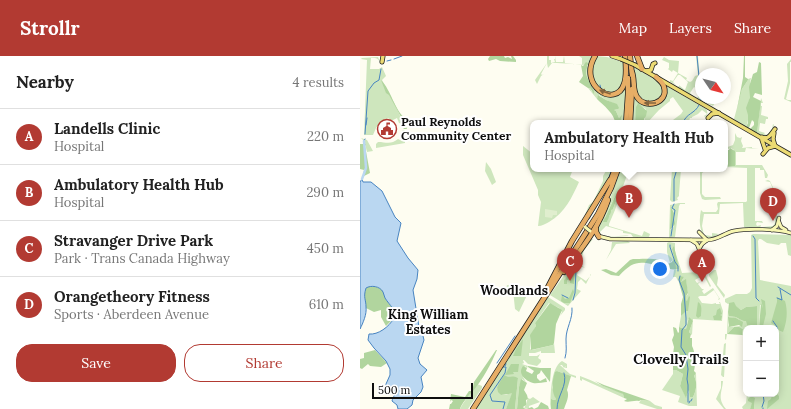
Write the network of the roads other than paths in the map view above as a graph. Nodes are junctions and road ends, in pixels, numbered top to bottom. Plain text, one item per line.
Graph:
1 (383, 56) edge
2 (595, 56) edge
3 (612, 56) edge
4 (630, 56) edge
5 (637, 56) edge
6 (624, 57) edge
7 (382, 62) dead end
8 (655, 63) dead end
9 (644, 70) junction
10 (632, 72) junction
11 (656, 77) junction
12 (695, 100) edge
13 (701, 104) edge
14 (704, 104) edge
15 (706, 107) junction
16 (712, 110) junction
17 (719, 113) junction
18 (626, 120) edge
19 (630, 120) edge
20 (761, 138) junction
21 (775, 146) junction
22 (765, 149) dead end
23 (764, 154) dead end
24 (791, 155) edge
25 (614, 172) edge
26 (614, 172) edge
27 (618, 172) edge
28 (618, 172) edge
29 (583, 226) junction
30 (596, 227) junction
31 (772, 230) junction
32 (591, 232) junction
33 (699, 232) dead end
34 (787, 232) junction
35 (791, 232) edge
36 (600, 237) junction
37 (590, 238) junction
38 (691, 240) junction
39 (707, 240) junction
40 (543, 301) junction
41 (538, 304) junction
42 (472, 409) edge

1 - 7 main road
6 -> 2 highway
3 - 6 main road
4 - 10 highway
5 - 9 highway
6 - 9 main road, bridge
6 - 18 highway
8 - 9 main road
9 - 11 main road
11 -> 10 highway
10 - 19 highway
11 - 12 main road
13 - 15 main road
14 - 16 main road
15 - 16 main road
15 - 17 main road
16 - 17 main road
17 - 20 main road
20 - 21 main road
20 - 21 main road
20 - 22 main road
21 - 23 main road
21 - 24 main road
25 - 29 highway
26 - 41 highway
27 - 30 highway
28 - 40 highway
29 - 32 main road, bridge
29 - 41 highway
30 - 32 highway
30 - 36 highway
31 - 34 main road
31 - 34 main road
31 - 39 main road
32 - 36 main road
32 - 37 highway
33 - 39 main road
34 - 35 main road
36 - 37 highway
36 - 38 main road
37 - 40 highway
38 - 39 main road
38 - 39 main road
40 - 42 highway
41 - 42 highway

